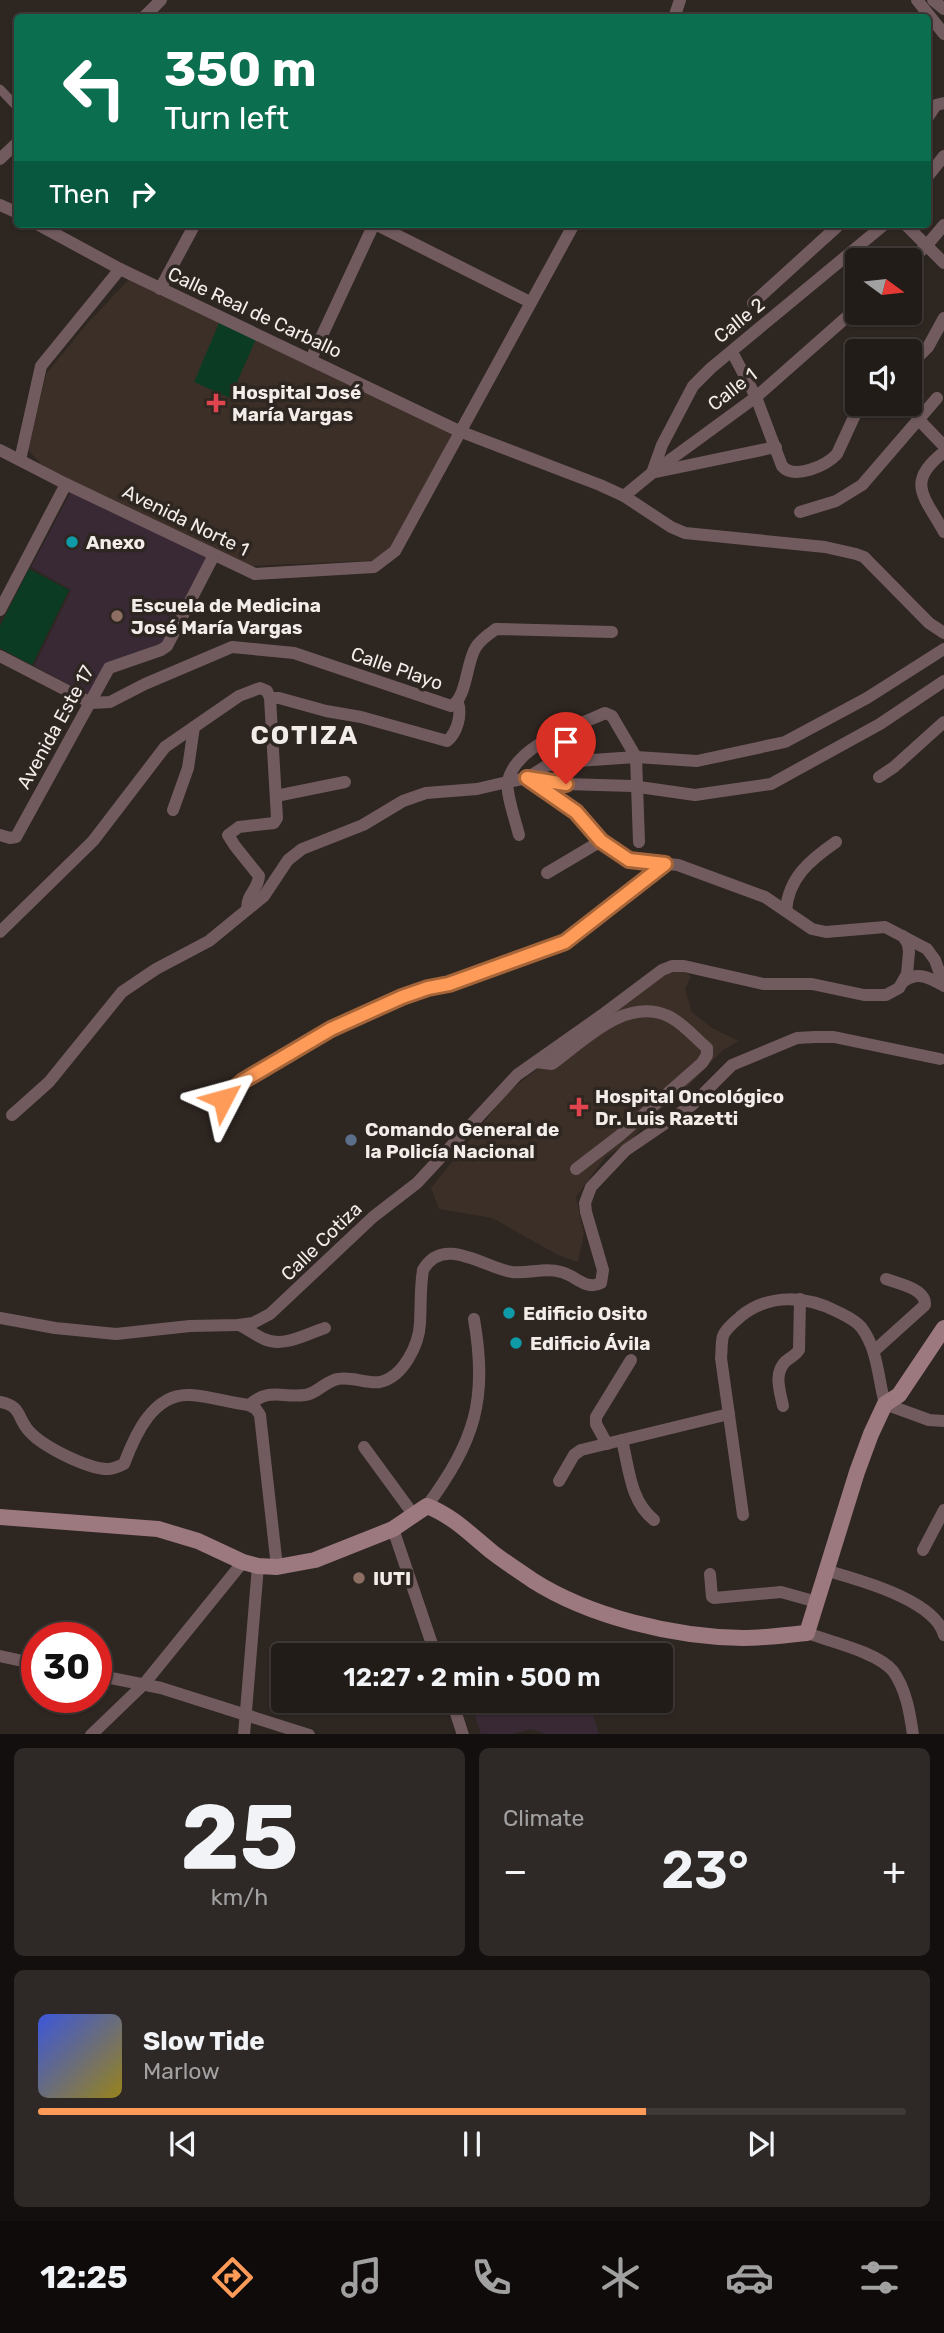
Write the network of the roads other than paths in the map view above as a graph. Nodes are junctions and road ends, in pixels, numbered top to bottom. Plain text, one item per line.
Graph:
1 (161, 0) edge
2 (917, 0) edge
3 (933, 0) edge
4 (944, 9) edge
5 (147, 14) edge
6 (928, 14) edge
7 (931, 18) edge
8 (944, 34) edge
9 (0, 89) edge
10 (14, 104) edge
11 (14, 146) edge
12 (944, 156) edge
13 (0, 159) edge
14 (931, 172) edge
15 (944, 225) edge
16 (44, 228) edge
17 (193, 228) edge
18 (372, 228) edge
19 (382, 228) edge
20 (571, 228) edge
21 (836, 228) edge
22 (880, 228) edge
23 (909, 228) edge
24 (927, 246) junction
25 (922, 250) edge
26 (944, 263) edge
27 (120, 269) junction
28 (160, 289) junction
29 (530, 302) junction
30 (753, 303) dead end
31 (845, 318) edge
32 (944, 318) edge
33 (732, 352) junction
34 (922, 353) edge
35 (311, 359) junction
36 (756, 397) junction
37 (937, 398) dead end
38 (854, 416) edge
39 (919, 420) junction
40 (459, 431) junction
41 (944, 446) edge
42 (776, 447) junction
43 (0, 450) edge
44 (944, 452) edge
45 (20, 460) junction
46 (652, 472) junction
47 (66, 484) junction
48 (624, 496) junction
49 (800, 512) dead end
50 (944, 532) edge
51 (214, 555) junction
52 (0, 610) edge
53 (612, 632) dead end
54 (944, 633) edge
55 (944, 649) edge
56 (0, 656) edge
57 (944, 681) edge
58 (270, 698) junction
59 (458, 702) junction
60 (91, 703) junction
61 (944, 722) edge
62 (194, 727) junction
63 (636, 757) junction
64 (879, 777) dead end
65 (527, 778) junction
66 (345, 782) dead end
67 (507, 782) junction
68 (636, 787) junction
69 (276, 796) junction
70 (173, 810) dead end
71 (0, 835) edge
72 (519, 835) dead end
73 (601, 841) junction
74 (639, 842) dead end
75 (836, 842) dead end
76 (665, 864) junction
77 (547, 873) dead end
78 (247, 909) junction
79 (786, 911) junction
80 (0, 932) edge
81 (903, 936) junction
82 (904, 981) junction
83 (944, 986) edge
84 (940, 1059) dead end
85 (536, 1062) junction
86 (223, 1099) dead end
87 (12, 1115) dead end
88 (576, 1168) dead end
89 (886, 1279) dead end
90 (800, 1299) junction
91 (0, 1318) edge
92 (474, 1319) dead end
93 (238, 1325) junction
94 (325, 1328) dead end
95 (944, 1328) edge
96 (874, 1352) junction
97 (631, 1360) dead end
98 (0, 1402) edge
99 (886, 1404) junction
100 (249, 1405) junction
101 (783, 1406) dead end
102 (729, 1414) junction
103 (944, 1421) edge
104 (622, 1440) junction
105 (607, 1444) junction
106 (364, 1447) dead end
107 (559, 1481) dead end
108 (420, 1510) junction
109 (944, 1510) edge
110 (743, 1515) dead end
111 (0, 1517) edge
112 (654, 1520) dead end
113 (393, 1529) junction
114 (923, 1550) dead end
115 (251, 1564) junction
116 (277, 1567) junction
117 (828, 1571) junction
118 (710, 1574) dead end
119 (817, 1602) junction
120 (807, 1633) junction
121 (944, 1635) edge
122 (432, 1643) edge
123 (0, 1656) edge
124 (21, 1661) edge
125 (112, 1678) edge
126 (144, 1684) junction
127 (456, 1713) edge
128 (245, 1715) junction
129 (91, 1734) edge
130 (244, 1734) edge
131 (309, 1734) edge
132 (463, 1734) edge
133 (912, 1734) edge

1 - 5 street
2 - 6 street
3 - 4 street
7 - 8 street
9 - 10 street
11 - 13 street
12 - 14 street
15 - 24 street
16 - 27 street, Calle Real de Carballo
17 - 28 street
18 - 35 street
19 - 29 street
20 - 29 street, Avenida Norte 1
21 - 30 street
22 - 33 street, Calle 2
23 - 24 street
24 - 25 street
24 - 26 street
27 - 28 street, Calle Real de Carballo
27 - 45 street
28 - 35 street, Calle Real de Carballo
29 - 40 street, Avenida Norte 1
31 - 36 street, Calle 1
32 - 34 street
33 - 36 street
33 - 46 street, Calle 2
35 - 40 street, Calle Real de Carballo
36 - 42 street
36 - 46 street, Calle 1
37 - 39 street
38 - 42 street
39 - 41 street
39 - 49 street
40 - 48 street, Calle Real de Carballo
40 - 51 street, Avenida Norte 1
42 - 46 street
43 - 45 street, Avenida Norte 1
44 - 50 street
45 - 47 street, Avenida Norte 1
46 - 48 street, Calle 1
47 - 51 street, Avenida Norte 1
47 - 52 street
48 - 54 street, Calle Real de Carballo
51 - 60 street, Avenida Este 17
53 - 59 street, Calle Playo
55 - 63 street
56 - 60 street
57 - 68 street
58 - 59 street
58 - 62 street
58 - 69 street
59 - 60 street, Calle Playo
60 - 71 street, Avenida Este 17
61 - 64 street
62 - 70 street
62 - 80 street
63 - 65 street
63 - 67 street
63 - 68 street
65 - 67 street
65 - 68 street
65 - 73 street
66 - 69 street
67 - 72 street
67 - 78 street
68 - 74 street
69 - 78 street
73 - 76 street
73 - 77 street
75 - 79 street
76 - 79 street
76 - 86 street
78 - 87 street
79 - 81 street
81 - 82 street
81 - 83 street
82 - 83 street
82 - 85 street, Calle Cotiza
84 - 100 street
85 - 88 street
85 - 93 street, Calle Cotiza
89 - 96 street
90 - 96 street
90 - 101 street
90 - 102 street
91 - 93 street, Calle Cotiza
92 - 108 street
93 - 94 street
95 - 99 main road
96 - 99 street
97 - 105 street
98 - 100 street
99 - 103 street
99 - 117 main road
100 - 116 street
102 - 104 street
102 - 110 street
104 - 105 street
104 - 112 street
105 - 107 street
106 - 108 street
108 - 113 main road
108 - 120 main road
109 - 114 street
111 - 115 main road
113 - 116 main road
113 - 122 street
115 - 116 main road
115 - 126 street
115 - 128 street
117 - 119 main road
117 - 121 street
118 - 119 street
119 - 120 main road
120 - 133 street
123 - 124 street
125 - 126 street
126 - 128 street
126 - 129 street
127 - 132 street
128 - 130 street
128 - 131 street

